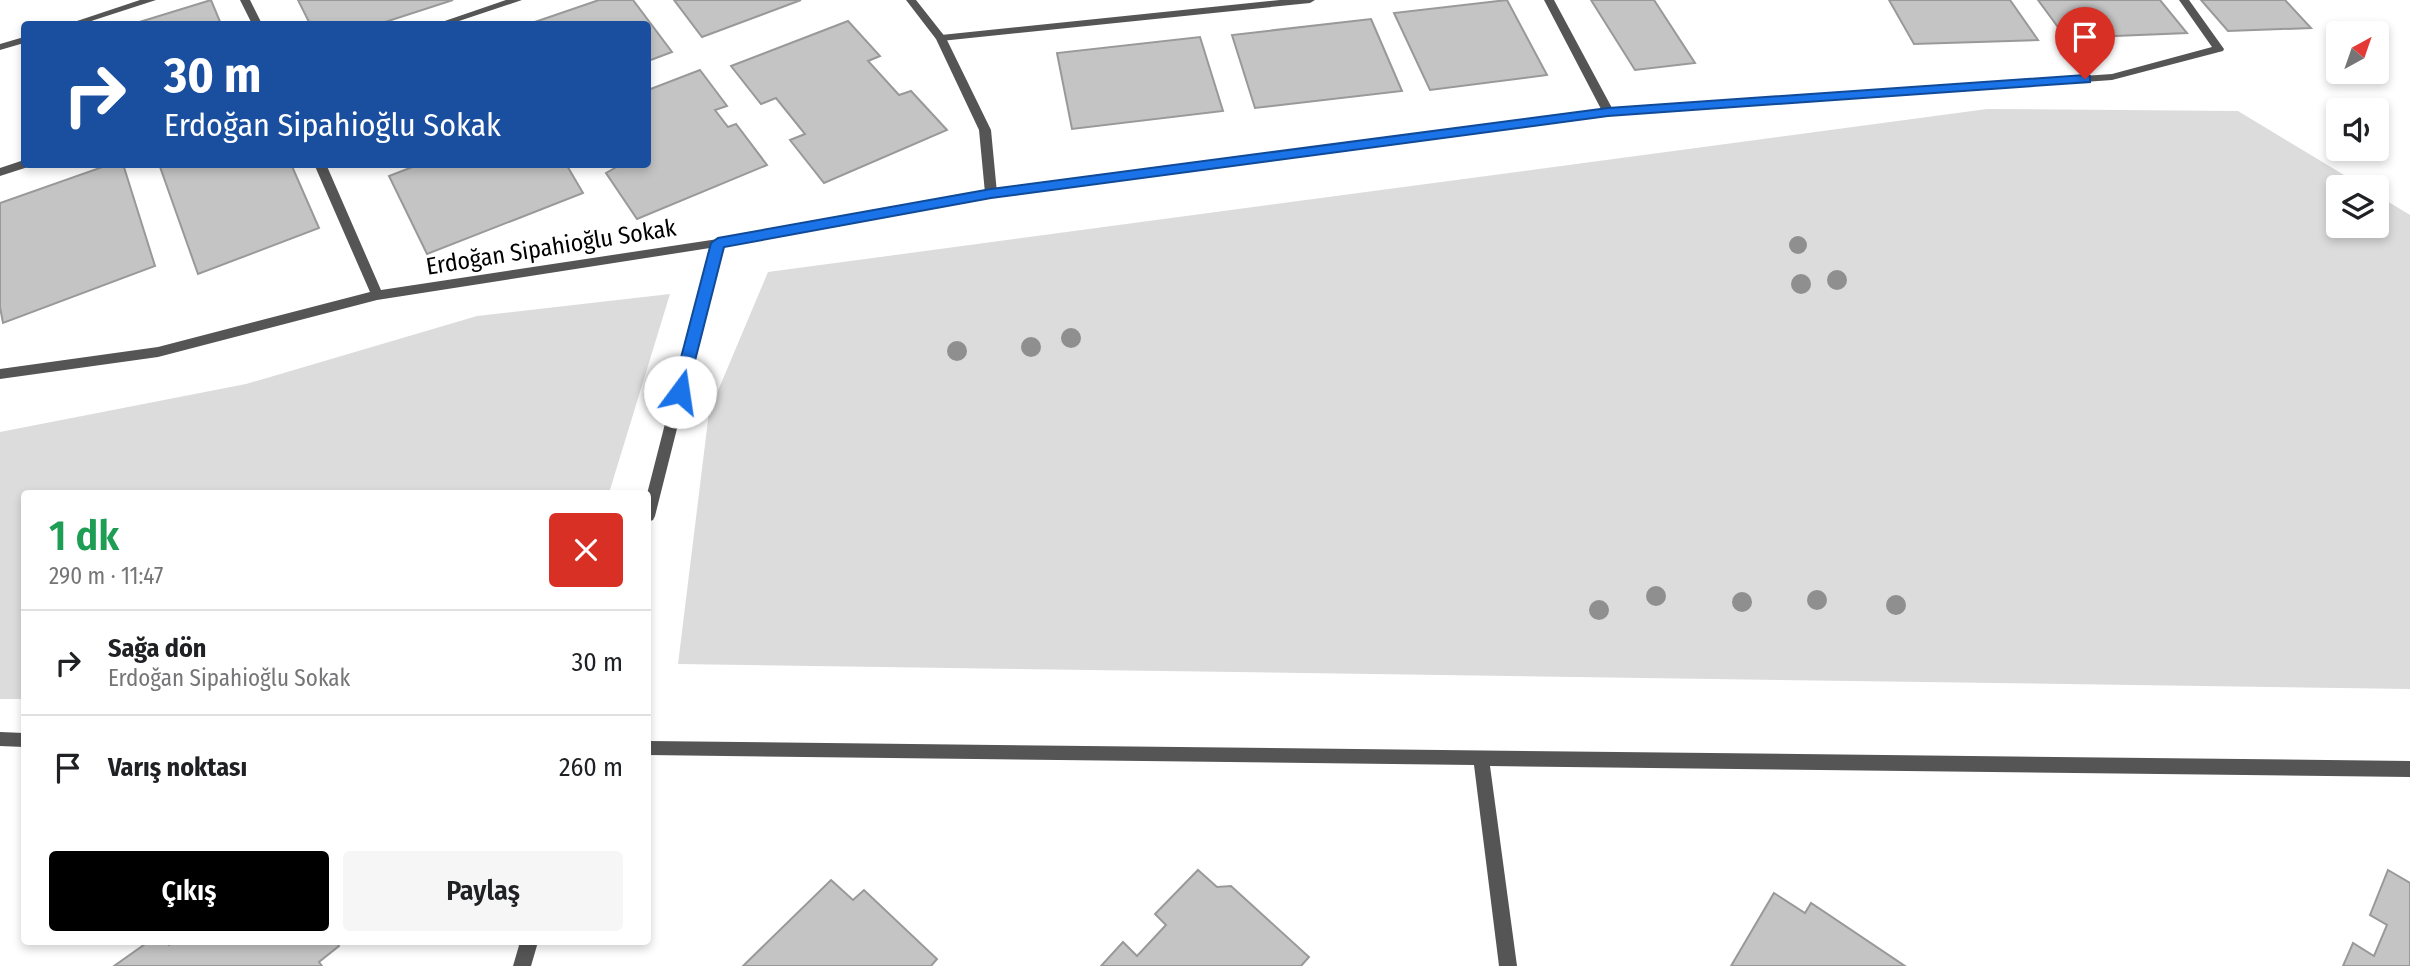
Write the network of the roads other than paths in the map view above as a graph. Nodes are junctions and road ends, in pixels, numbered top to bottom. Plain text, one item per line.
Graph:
1 (151, 0) edge
2 (245, 0) edge
3 (517, 0) edge
4 (911, 0) edge
5 (1310, 0) edge
6 (1549, 0) edge
7 (2184, 0) edge
8 (83, 21) edge
9 (256, 21) edge
10 (450, 21) edge
11 (942, 38) junction
12 (21, 41) edge
13 (0, 47) edge
14 (1608, 112) junction
15 (21, 165) edge
16 (322, 168) edge
17 (0, 172) edge
18 (991, 193) junction
19 (718, 243) junction
20 (377, 295) junction
21 (0, 374) edge
22 (651, 504) edge
23 (0, 739) edge
24 (21, 740) edge
25 (651, 747) edge
26 (1481, 757) junction
27 (2410, 769) edge
28 (528, 945) edge
29 (522, 966) edge
30 (1508, 966) edge

1 - 8 street
2 - 9 street
3 - 10 street
4 - 11 street
5 - 11 street
6 - 14 street
7 - 14 street, Erdoğan Sipahioğlu Sokak
11 - 18 street
12 - 13 street
14 - 18 street, Erdoğan Sipahioğlu Sokak
15 - 17 street
16 - 20 street
18 - 19 street, Erdoğan Sipahioğlu Sokak
19 - 20 street, Erdoğan Sipahioğlu Sokak
19 - 22 street
20 - 21 street, Erdoğan Sipahioğlu Sokak
23 - 24 street
25 - 26 street
26 - 27 street
26 - 30 street
28 - 29 street

